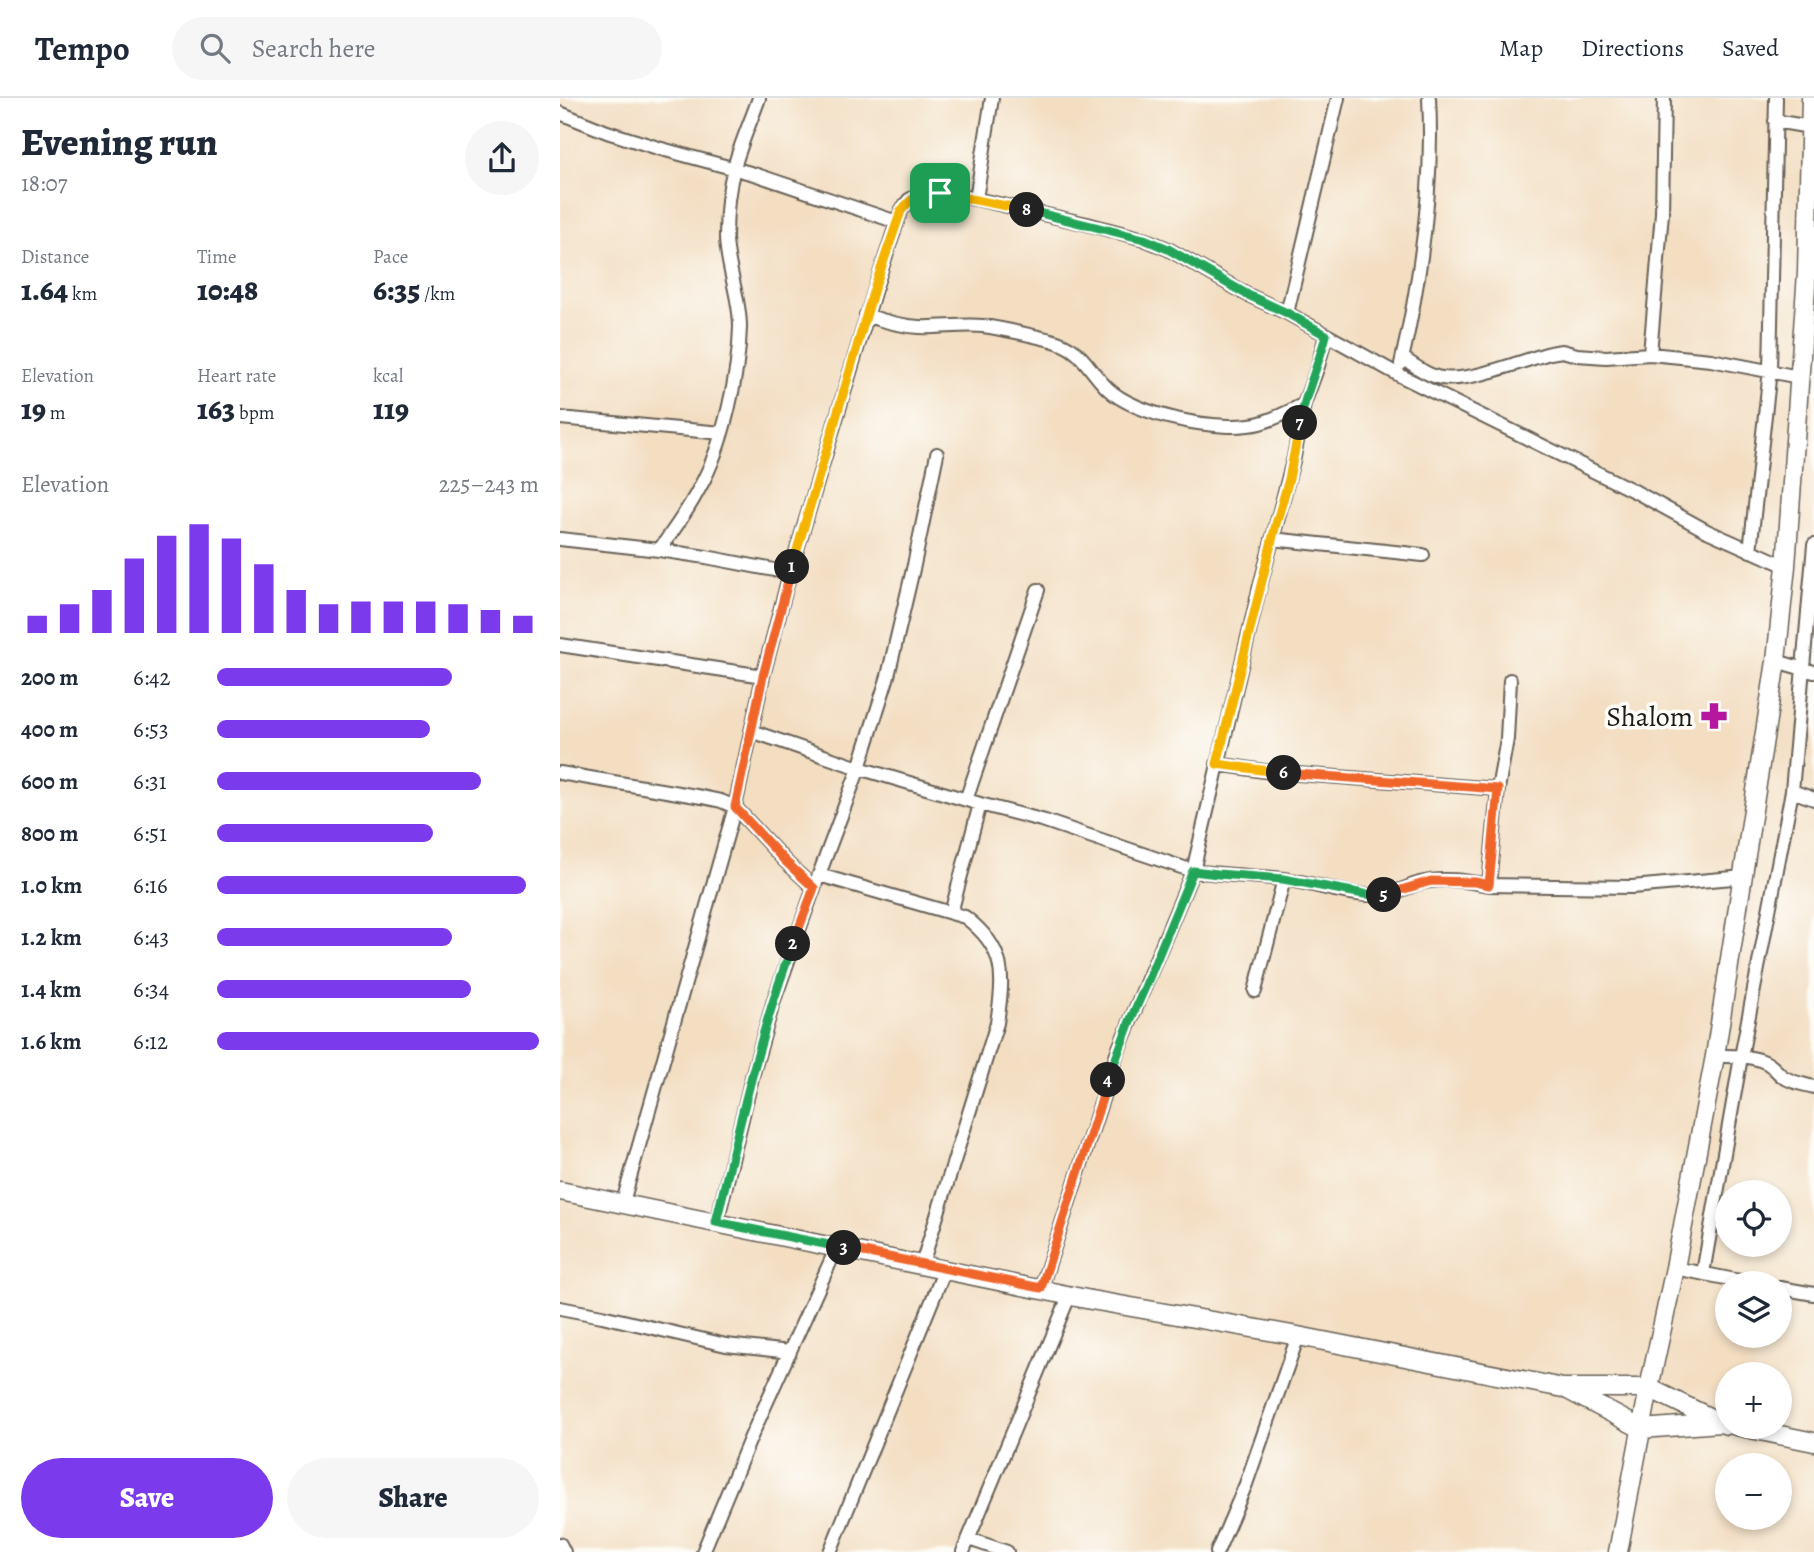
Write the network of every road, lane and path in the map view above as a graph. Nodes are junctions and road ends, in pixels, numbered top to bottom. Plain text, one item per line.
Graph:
1 (759, 98) edge
2 (992, 98) edge
3 (1338, 98) edge
4 (1429, 98) edge
5 (1664, 98) edge
6 (1776, 98) edge
7 (1811, 98) edge
8 (560, 113) edge
9 (1775, 121) junction
10 (1810, 127) junction
11 (733, 169) junction
12 (976, 199) junction
13 (897, 222) junction
14 (1287, 313) junction
15 (866, 315) junction
16 (1326, 335) junction
17 (1650, 354) junction
18 (1403, 358) junction
19 (1770, 370) junction
20 (1399, 375) junction
21 (1799, 377) junction
22 (1304, 404) junction
23 (560, 418) edge
24 (722, 433) junction
25 (937, 454) dead end
26 (1272, 539) junction
27 (560, 540) edge
28 (1814, 545) edge
29 (659, 550) junction
30 (1750, 551) junction
31 (1423, 555) dead end
32 (1786, 566) junction
33 (1813, 566) edge
34 (790, 573) junction
35 (1038, 590) dead end
36 (560, 645) edge
37 (1776, 661) junction
38 (1809, 671) edge
39 (763, 676) junction
40 (1510, 680) dead end
41 (751, 731) junction
42 (1217, 764) junction
43 (859, 768) junction
44 (560, 773) edge
45 (1498, 789) junction
46 (1792, 791) junction
47 (1814, 799) edge
48 (966, 800) junction
49 (980, 804) junction
50 (735, 807) junction
51 (1193, 871) junction
52 (819, 875) junction
53 (1744, 877) junction
54 (1283, 879) junction
55 (1489, 885) junction
56 (814, 888) junction
57 (951, 913) junction
58 (1255, 991) dead end
59 (1715, 1056) junction
60 (1741, 1057) junction
61 (1814, 1087) edge
62 (560, 1191) edge
63 (623, 1202) junction
64 (716, 1222) junction
65 (837, 1247) junction
66 (922, 1264) junction
67 (1675, 1268) junction
68 (944, 1269) junction
69 (1703, 1273) junction
70 (1715, 1276) edge
71 (1041, 1288) junction
72 (1792, 1290) edge
73 (1070, 1294) junction
74 (1814, 1294) edge
75 (560, 1308) edge
76 (1298, 1336) junction
77 (790, 1352) junction
78 (1563, 1388) junction
79 (1649, 1388) junction
80 (1715, 1419) edge
81 (1715, 1426) edge
82 (1642, 1429) junction
83 (1792, 1438) edge
84 (1814, 1442) edge
85 (968, 1539) junction
86 (560, 1544) edge
87 (564, 1552) edge
88 (703, 1552) edge
89 (830, 1552) edge
90 (963, 1552) edge
91 (1007, 1552) edge
92 (1217, 1552) edge
93 (1618, 1552) edge

1 - 11 street
2 - 12 street
3 - 14 street
4 - 18 street
5 - 17 street
6 - 9 street
7 - 10 main road
8 - 11 street
9 - 10 street
9 - 19 street
10 - 21 main road
11 - 13 street
11 - 24 street
12 - 13 street
12 - 14 street
13 - 15 street
14 - 16 street
15 - 22 street
15 - 34 street
16 - 20 street
16 - 22 street
17 - 18 street
17 - 19 street
18 - 20 street
19 - 21 street
19 - 30 street
20 - 30 street
21 - 32 main road
22 - 26 street
23 - 24 street
24 - 29 street
25 - 43 street
26 - 31 street
26 - 42 street
27 - 29 street
28 - 33 street
29 - 34 street
30 - 32 street
32 - 37 main road
33 - 38 street
34 - 39 street
35 - 48 street
36 - 39 street
37 - 38 street
37 - 53 main road
38 - 46 street
39 - 41 street
40 - 45 street
41 - 43 street
41 - 50 street
42 - 45 street
42 - 51 street
43 - 48 street
43 - 52 street
44 - 50 street
45 - 55 street
46 - 47 street
46 - 60 street
48 - 49 street
49 - 51 street
49 - 57 street
50 - 56 street
50 - 63 street
51 - 54 street
51 - 71 street
52 - 56 street
52 - 57 street
53 - 55 street
53 - 59 main road
54 - 55 street
54 - 58 street
56 - 64 street
57 - 66 street
59 - 60 street
59 - 67 main road
60 - 61 street
60 - 69 street
62 - 63 main road
63 - 64 main road
64 - 65 main road
65 - 66 main road
65 - 77 street
66 - 68 main road
67 - 69 street
67 - 79 main road
68 - 71 main road
68 - 89 street
69 - 70 street
71 - 73 main road
72 - 74 street
73 - 76 main road
73 - 85 street
75 - 77 street
76 - 78 main road
76 - 92 street
77 - 88 street
78 - 79 main road
78 - 82 main road
79 - 80 main road
79 - 82 main road
81 - 82 main road
82 - 93 main road
83 - 84 main road
85 - 90 street
85 - 91 street
86 - 87 street

